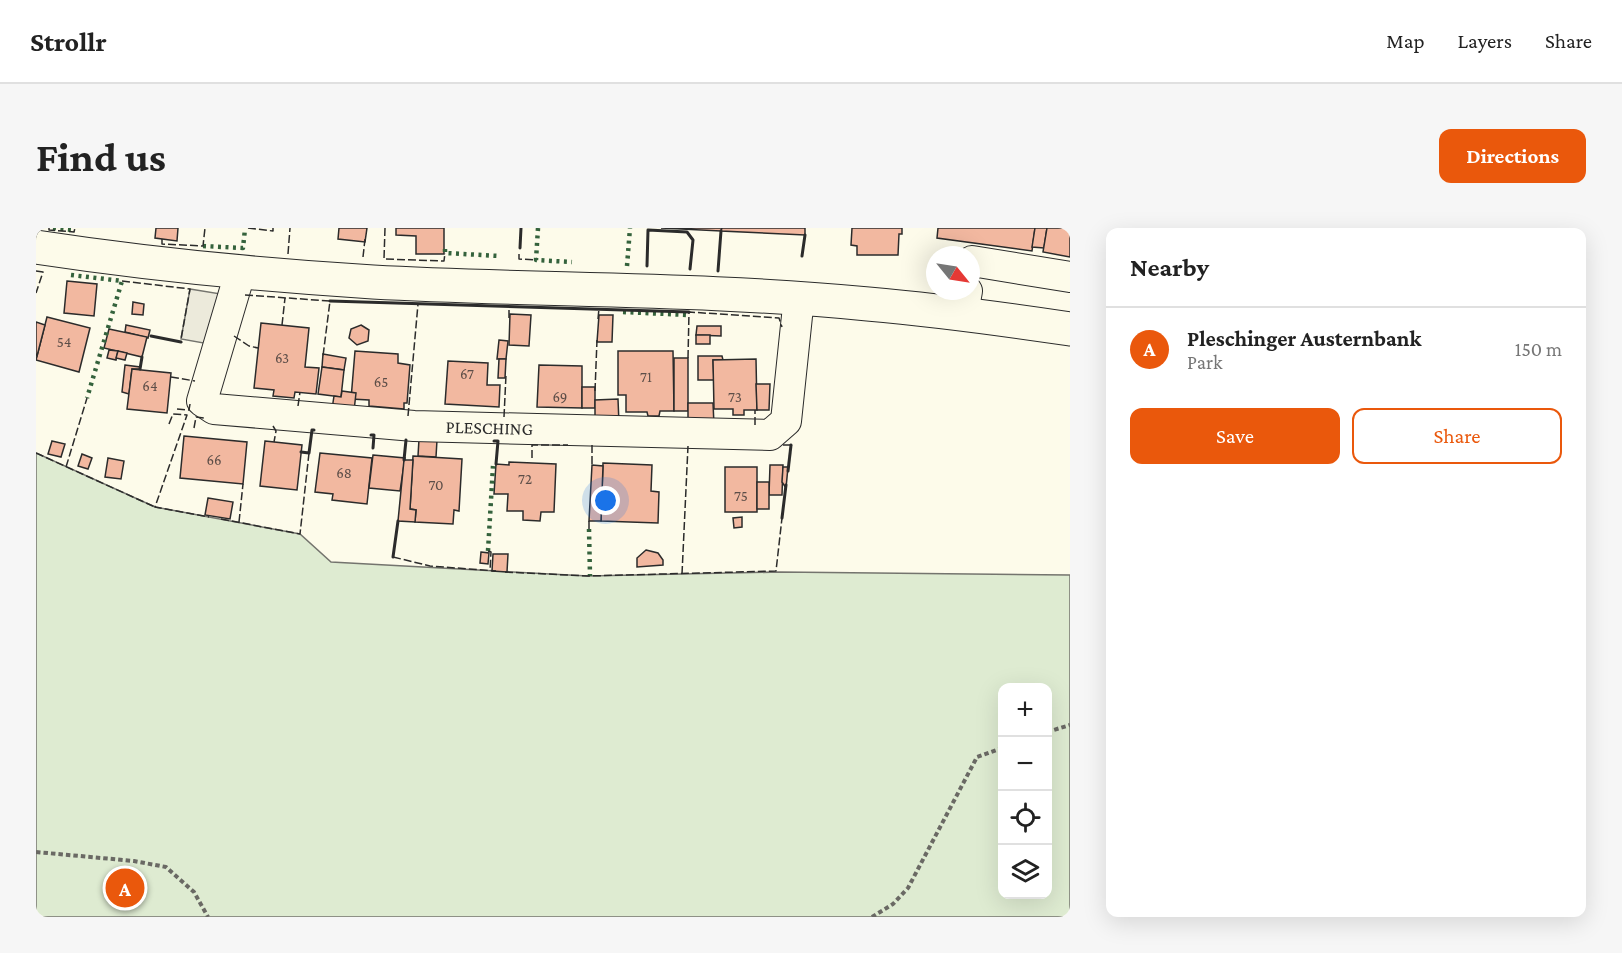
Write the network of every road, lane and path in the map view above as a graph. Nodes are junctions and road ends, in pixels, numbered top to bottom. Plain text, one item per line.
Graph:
1 (36, 247) edge
2 (980, 262) edge
3 (240, 273) junction
4 (1070, 277) edge
5 (800, 299) junction
6 (965, 302) edge
7 (1070, 329) edge
8 (1070, 725) edge
9 (1052, 730) edge
10 (998, 749) edge
11 (36, 852) edge
12 (208, 917) edge
13 (872, 917) edge

1 - 3 main road
2 - 4 street
3 - 5 main road
3 - 5 street, PLESCHING
5 - 6 main road
6 - 7 main road
8 - 9 path
10 - 13 path
11 - 12 path

